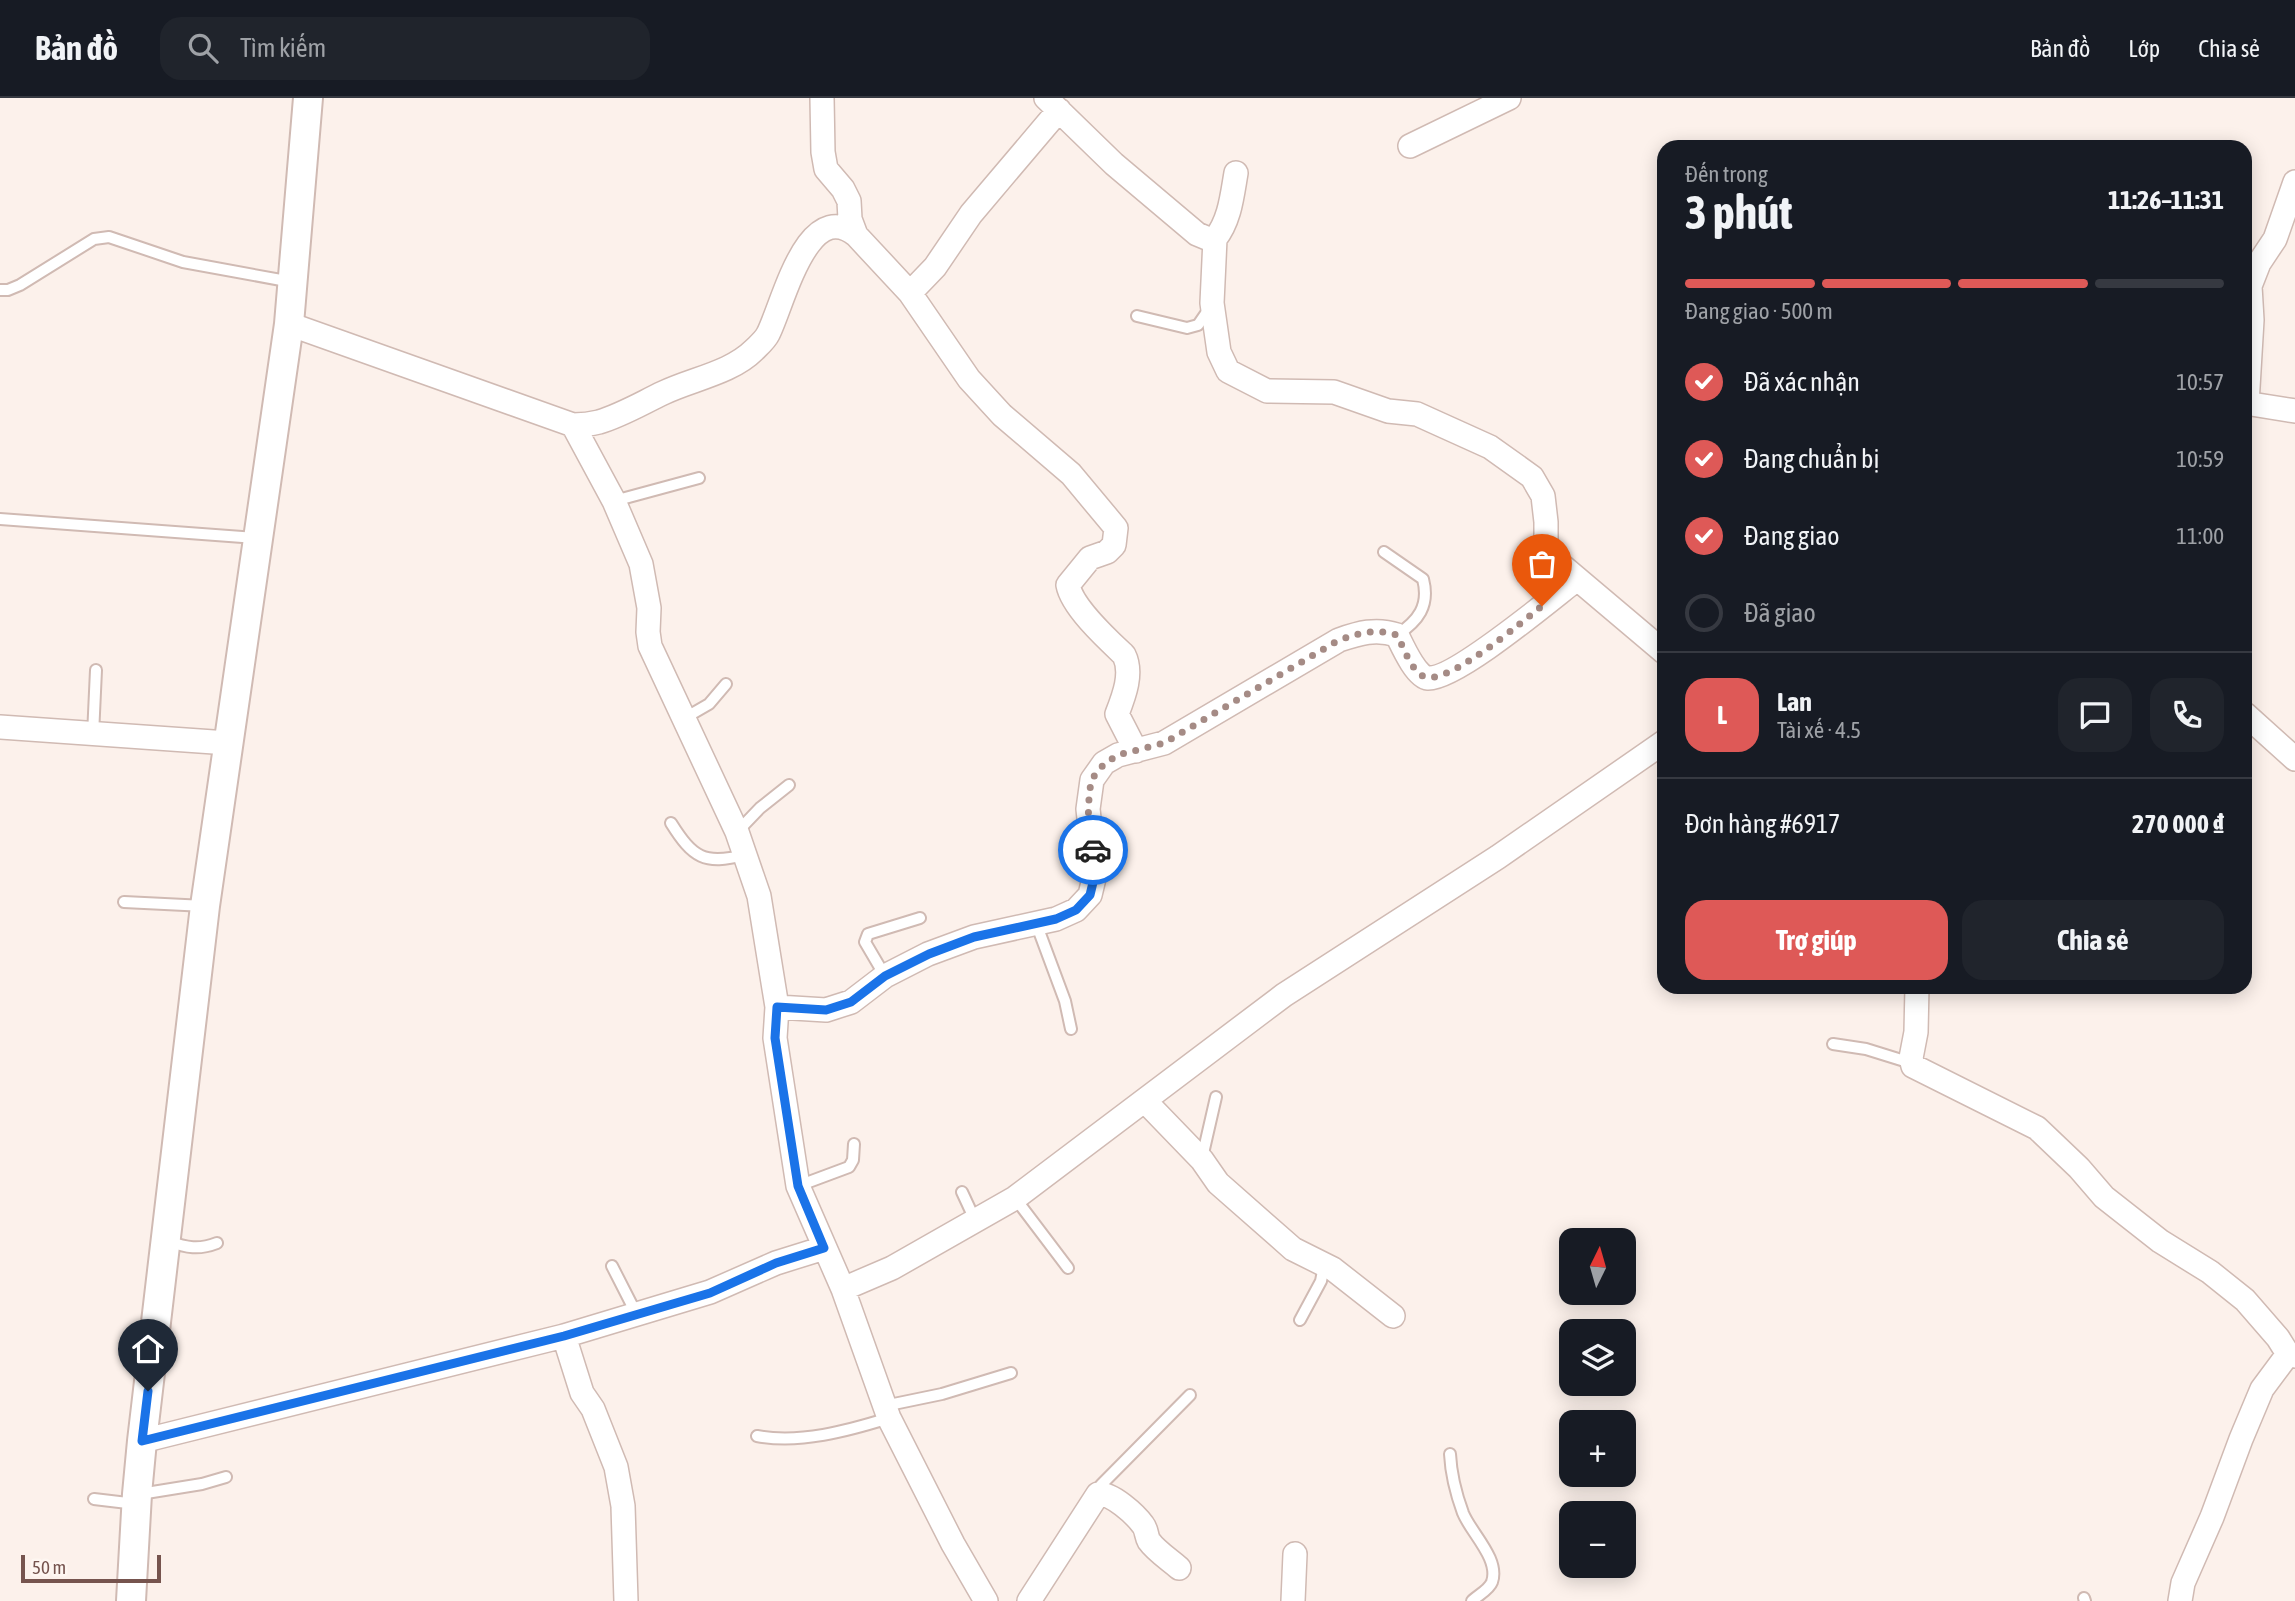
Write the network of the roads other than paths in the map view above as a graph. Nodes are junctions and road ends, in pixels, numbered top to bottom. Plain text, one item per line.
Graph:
1 (308, 98) edge
2 (822, 98) edge
3 (1509, 98) edge
4 (1052, 104) edge
5 (1410, 146) dead end
6 (1236, 173) dead end
7 (2295, 182) edge
8 (856, 235) junction
9 (1215, 239) junction
10 (2252, 281) edge
11 (292, 282) junction
12 (0, 290) edge
13 (910, 293) junction
14 (1212, 303) junction
15 (1137, 316) dead end
16 (289, 324) junction
17 (2252, 405) edge
18 (2295, 411) edge
19 (573, 425) junction
20 (699, 478) dead end
21 (614, 501) junction
22 (0, 519) edge
23 (258, 538) junction
24 (1384, 552) dead end
25 (1577, 579) junction
26 (1397, 635) junction
27 (1657, 646) edge
28 (96, 670) dead end
29 (726, 684) dead end
30 (683, 719) junction
31 (2252, 720) edge
32 (0, 727) edge
33 (93, 735) junction
34 (228, 743) junction
35 (1657, 747) edge
36 (1136, 751) junction
37 (2295, 759) edge
38 (789, 785) dead end
39 (671, 823) dead end
40 (737, 832) junction
41 (745, 855) junction
42 (124, 902) dead end
43 (205, 906) junction
44 (920, 918) dead end
45 (1036, 923) junction
46 (885, 976) junction
47 (1917, 994) edge
48 (777, 1007) junction
49 (1071, 1029) dead end
50 (1833, 1044) dead end
51 (1912, 1063) junction
52 (1216, 1097) dead end
53 (1145, 1101) junction
54 (854, 1144) dead end
55 (1202, 1160) junction
56 (798, 1186) junction
57 (962, 1192) dead end
58 (1015, 1198) junction
59 (975, 1220) junction
60 (166, 1240) junction
61 (217, 1243) dead end
62 (824, 1248) junction
63 (612, 1266) dead end
64 (1324, 1266) junction
65 (1068, 1268) dead end
66 (843, 1289) junction
67 (637, 1315) junction
68 (1393, 1316) dead end
69 (1300, 1320) dead end
70 (564, 1336) junction
71 (2291, 1355) edge
72 (1011, 1373) dead end
73 (1190, 1395) dead end
74 (887, 1412) junction
75 (757, 1436) dead end
76 (142, 1441) junction
77 (1450, 1454) dead end
78 (226, 1477) dead end
79 (1098, 1494) junction
80 (94, 1499) dead end
81 (137, 1499) junction
82 (1295, 1554) dead end
83 (1178, 1568) dead end
84 (131, 1601) edge
85 (626, 1601) edge
86 (986, 1601) edge
87 (1029, 1601) edge
88 (1293, 1601) edge
89 (1472, 1601) edge
90 (2180, 1601) edge

1 - 11 street
2 - 8 street
3 - 5 street
4 - 9 street
4 - 13 street
6 - 9 street
7 - 10 street
8 - 13 street
8 - 19 street
9 - 14 street
11 - 12 lane
11 - 16 street
13 - 36 street
14 - 15 lane
14 - 25 street
16 - 19 street
16 - 23 street
17 - 18 street
19 - 21 street
20 - 21 lane
21 - 30 street
22 - 23 lane
23 - 34 street
24 - 26 lane
25 - 26 street
25 - 27 street
26 - 36 street
28 - 33 lane
29 - 30 lane
30 - 40 street
31 - 37 street
32 - 33 street
33 - 34 street
34 - 43 street
35 - 53 street
36 - 45 street
38 - 40 lane
39 - 41 lane
40 - 41 street
41 - 48 street
42 - 43 lane
43 - 60 street
44 - 46 lane
45 - 46 street
45 - 49 lane
46 - 48 street
47 - 51 street
48 - 56 street
50 - 51 lane
51 - 71 street
52 - 55 lane
53 - 55 street
53 - 58 street
54 - 56 lane
55 - 64 street
56 - 62 street
57 - 59 lane
58 - 59 street
58 - 65 lane
59 - 66 street
60 - 61 lane
60 - 76 street
62 - 66 street
62 - 67 street
63 - 67 lane
64 - 68 street
64 - 69 lane
66 - 74 street
67 - 70 street
70 - 76 street
70 - 85 street
71 - 90 street
72 - 74 lane
73 - 79 lane
74 - 75 lane
74 - 86 street
76 - 81 street
77 - 89 lane
78 - 81 lane
79 - 83 street
79 - 87 street
80 - 81 lane
81 - 84 street
82 - 88 street

